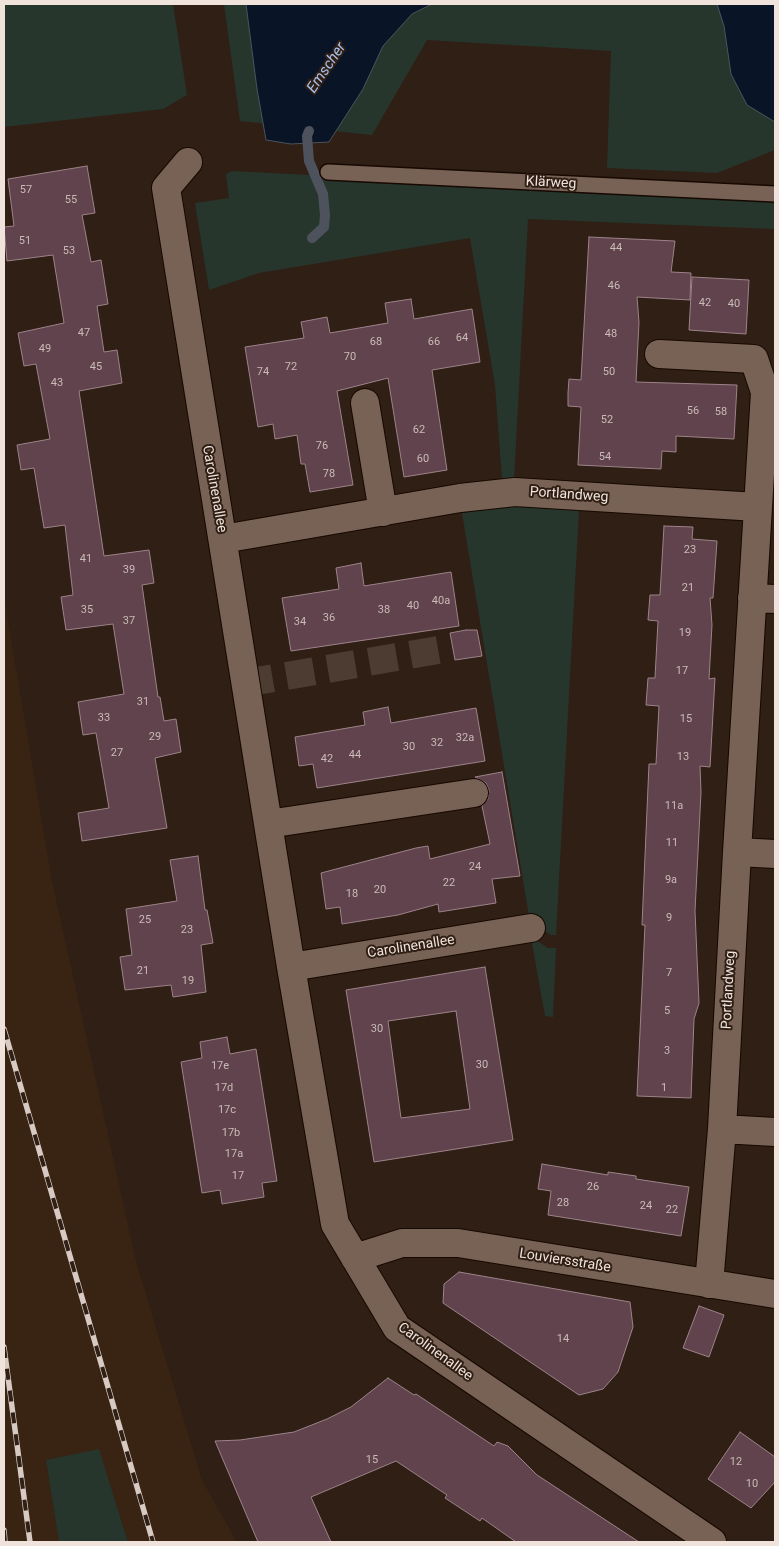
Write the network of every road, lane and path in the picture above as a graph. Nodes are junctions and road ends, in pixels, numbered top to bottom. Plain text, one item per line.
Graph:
1 (188, 162) dead end
2 (328, 172) dead end
3 (775, 194) edge
4 (659, 354) dead end
5 (770, 392) edge
6 (365, 403) dead end
7 (757, 507) junction
8 (383, 512) junction
9 (223, 539) junction
10 (763, 599) edge
11 (474, 793) dead end
12 (268, 824) junction
13 (736, 852) junction
14 (775, 854) edge
15 (531, 928) dead end
16 (291, 967) junction
17 (722, 1129) junction
18 (775, 1132) edge
19 (355, 1258) junction
20 (709, 1284) junction
21 (775, 1294) edge
22 (712, 1542) edge

1 - 9 street, Carolinenallee
2 - 3 lane, Klärweg
4 - 5 street, Portlandweg
5 - 7 street, Portlandweg
6 - 8 street
7 - 8 street, Portlandweg
7 - 10 street, Portlandweg
8 - 9 street, Portlandweg
9 - 12 street, Carolinenallee
10 - 13 street, Portlandweg
11 - 12 street
12 - 16 street, Carolinenallee
13 - 14 street
13 - 17 street, Portlandweg
15 - 16 street, Carolinenallee
16 - 19 street, Carolinenallee
17 - 18 street
17 - 20 street, Portlandweg
19 - 20 street, Louviersstraße
19 - 22 street, Carolinenallee
20 - 21 street, Louviersstraße

